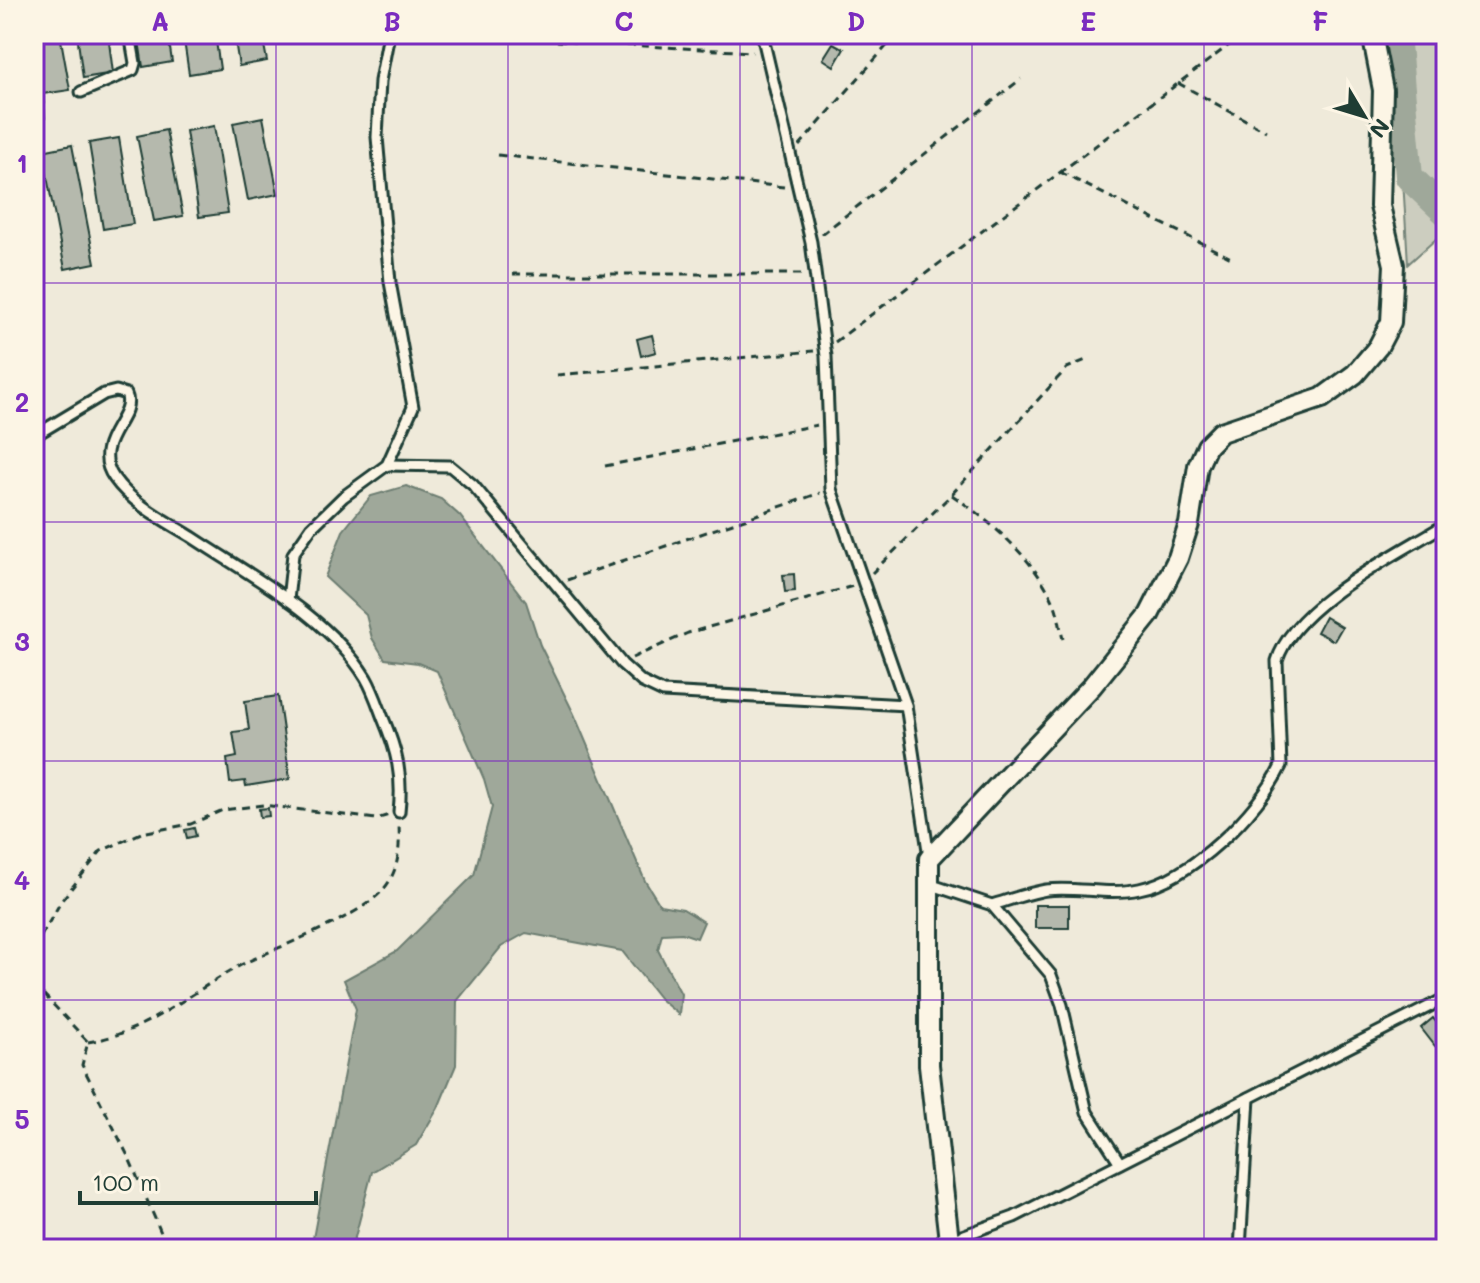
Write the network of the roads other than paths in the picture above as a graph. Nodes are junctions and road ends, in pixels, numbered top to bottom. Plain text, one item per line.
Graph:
1 (130, 34) edge
2 (389, 34) edge
3 (762, 34) edge
4 (1372, 34) edge
5 (81, 92) dead end
6 (34, 436) edge
7 (387, 465) junction
8 (1446, 524) edge
9 (288, 600) junction
10 (906, 705) junction
11 (399, 812) road end
12 (929, 859) junction
13 (928, 884) junction
14 (992, 905) junction
15 (1446, 998) edge
16 (1249, 1098) junction
17 (1120, 1163) junction
18 (949, 1245) edge
19 (1240, 1249) edge

1 - 5 lane
2 - 7 lane
3 - 10 lane
4 - 12 street
6 - 9 lane
7 - 9 lane
7 - 10 lane
8 - 14 lane
9 - 11 lane
10 - 12 lane
12 - 13 street
13 - 14 lane
13 - 18 street
14 - 17 lane
15 - 16 lane
16 - 17 lane
16 - 19 lane
17 - 18 lane

